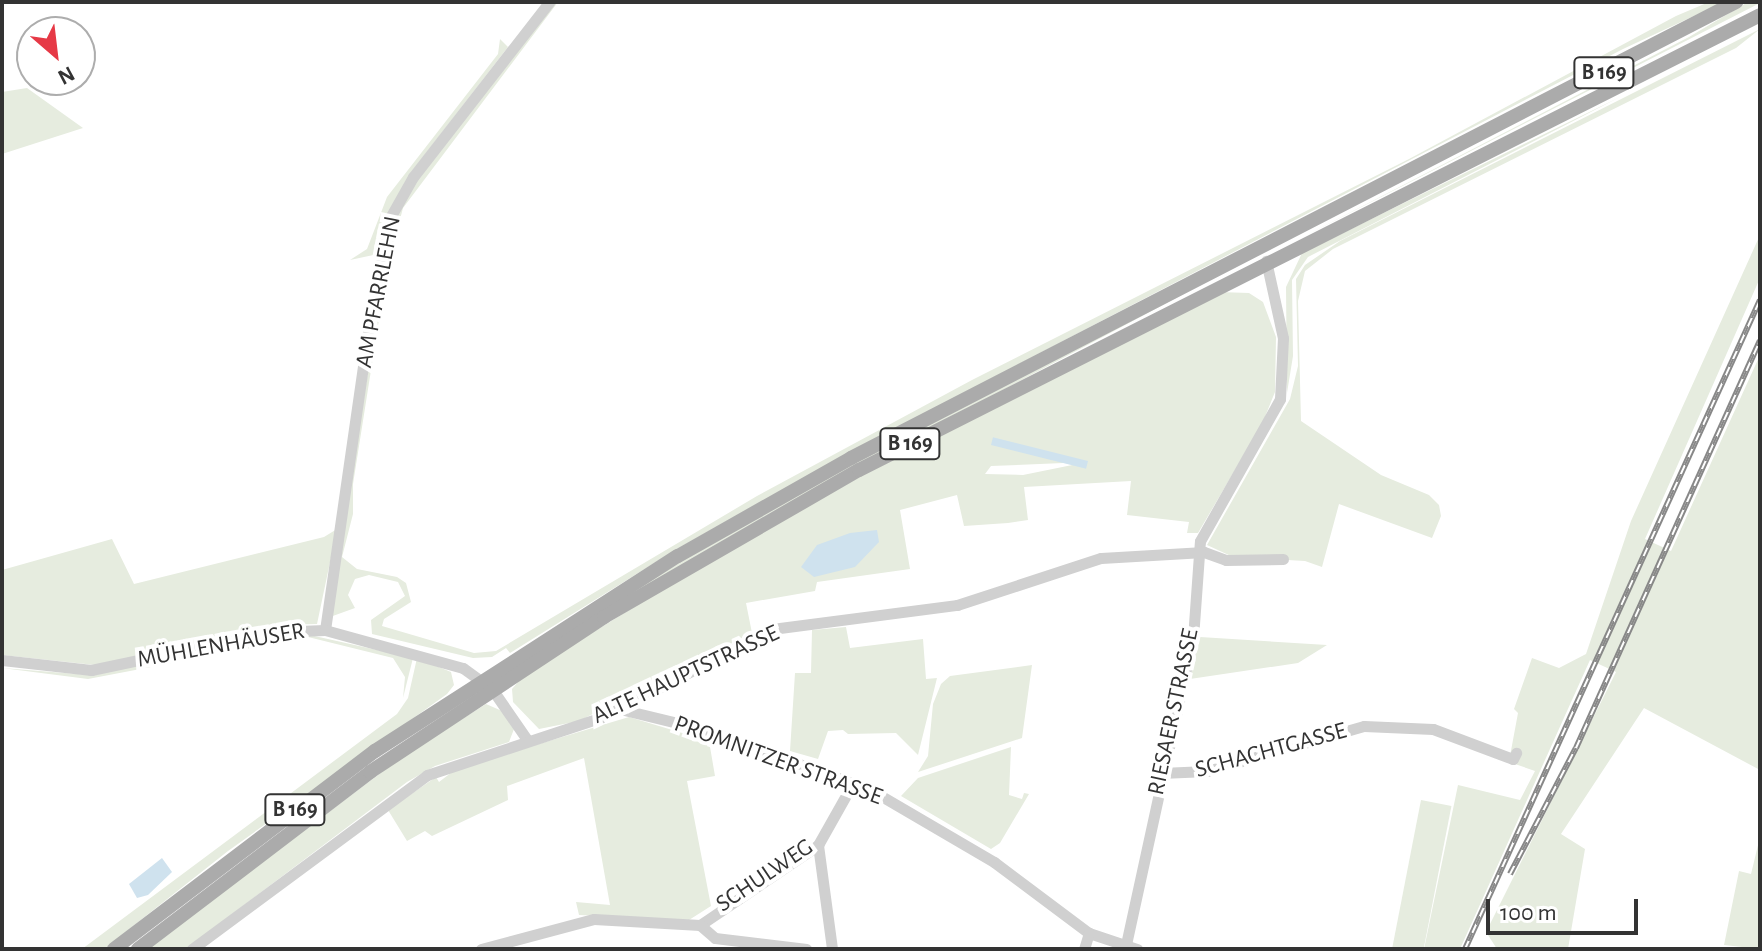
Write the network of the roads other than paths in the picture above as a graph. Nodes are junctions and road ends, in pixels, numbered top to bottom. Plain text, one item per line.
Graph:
1 (549, 2) edge
2 (1736, 2) edge
3 (1760, 15) edge
4 (1280, 238) junction
5 (1266, 261) junction
6 (1197, 552) junction
7 (1283, 559) dead end
8 (325, 630) junction
9 (2, 660) edge
10 (487, 684) junction
11 (620, 709) junction
12 (528, 741) junction
13 (1516, 753) dead end
14 (1161, 773) junction
15 (853, 783) junction
16 (818, 845) junction
17 (700, 925) junction
18 (1089, 933) junction
19 (1129, 947) edge
20 (114, 949) edge
21 (138, 949) edge
22 (192, 949) edge
23 (481, 949) edge
24 (806, 949) edge
25 (832, 949) edge
26 (1084, 949) edge

1 - 8 street, AM PFARRLEHN
2 - 4 main road, B 169
3 - 5 main road, B 169
4 - 5 main road
4 - 10 main road, B 169
5 - 6 street, RIESAER STRASSE
5 - 10 main road, B 169
6 - 7 street, ALTE HAUPTSTRASSE
6 - 11 street, ALTE HAUPTSTRASSE
6 - 14 street, RIESAER STRASSE
8 - 9 street, MÜHLENHÄUSER
8 - 10 street, MÜHLENHÄUSER
10 - 12 street
10 - 20 main road, B 169
10 - 21 main road, B 169
11 - 12 street, ALTE HAUPTSTRASSE
11 - 15 street, PROMNITZER STRASSE
12 - 22 street, ALTE HAUPTSTRASSE
13 - 14 street, SCHACHTGASSE
14 - 19 street, RIESAER STRASSE
15 - 16 street, SCHULWEG
15 - 18 street, PROMNITZER STRASSE
16 - 17 street, SCHULWEG
16 - 25 street
17 - 23 street
17 - 24 street
18 - 19 street
18 - 26 street

